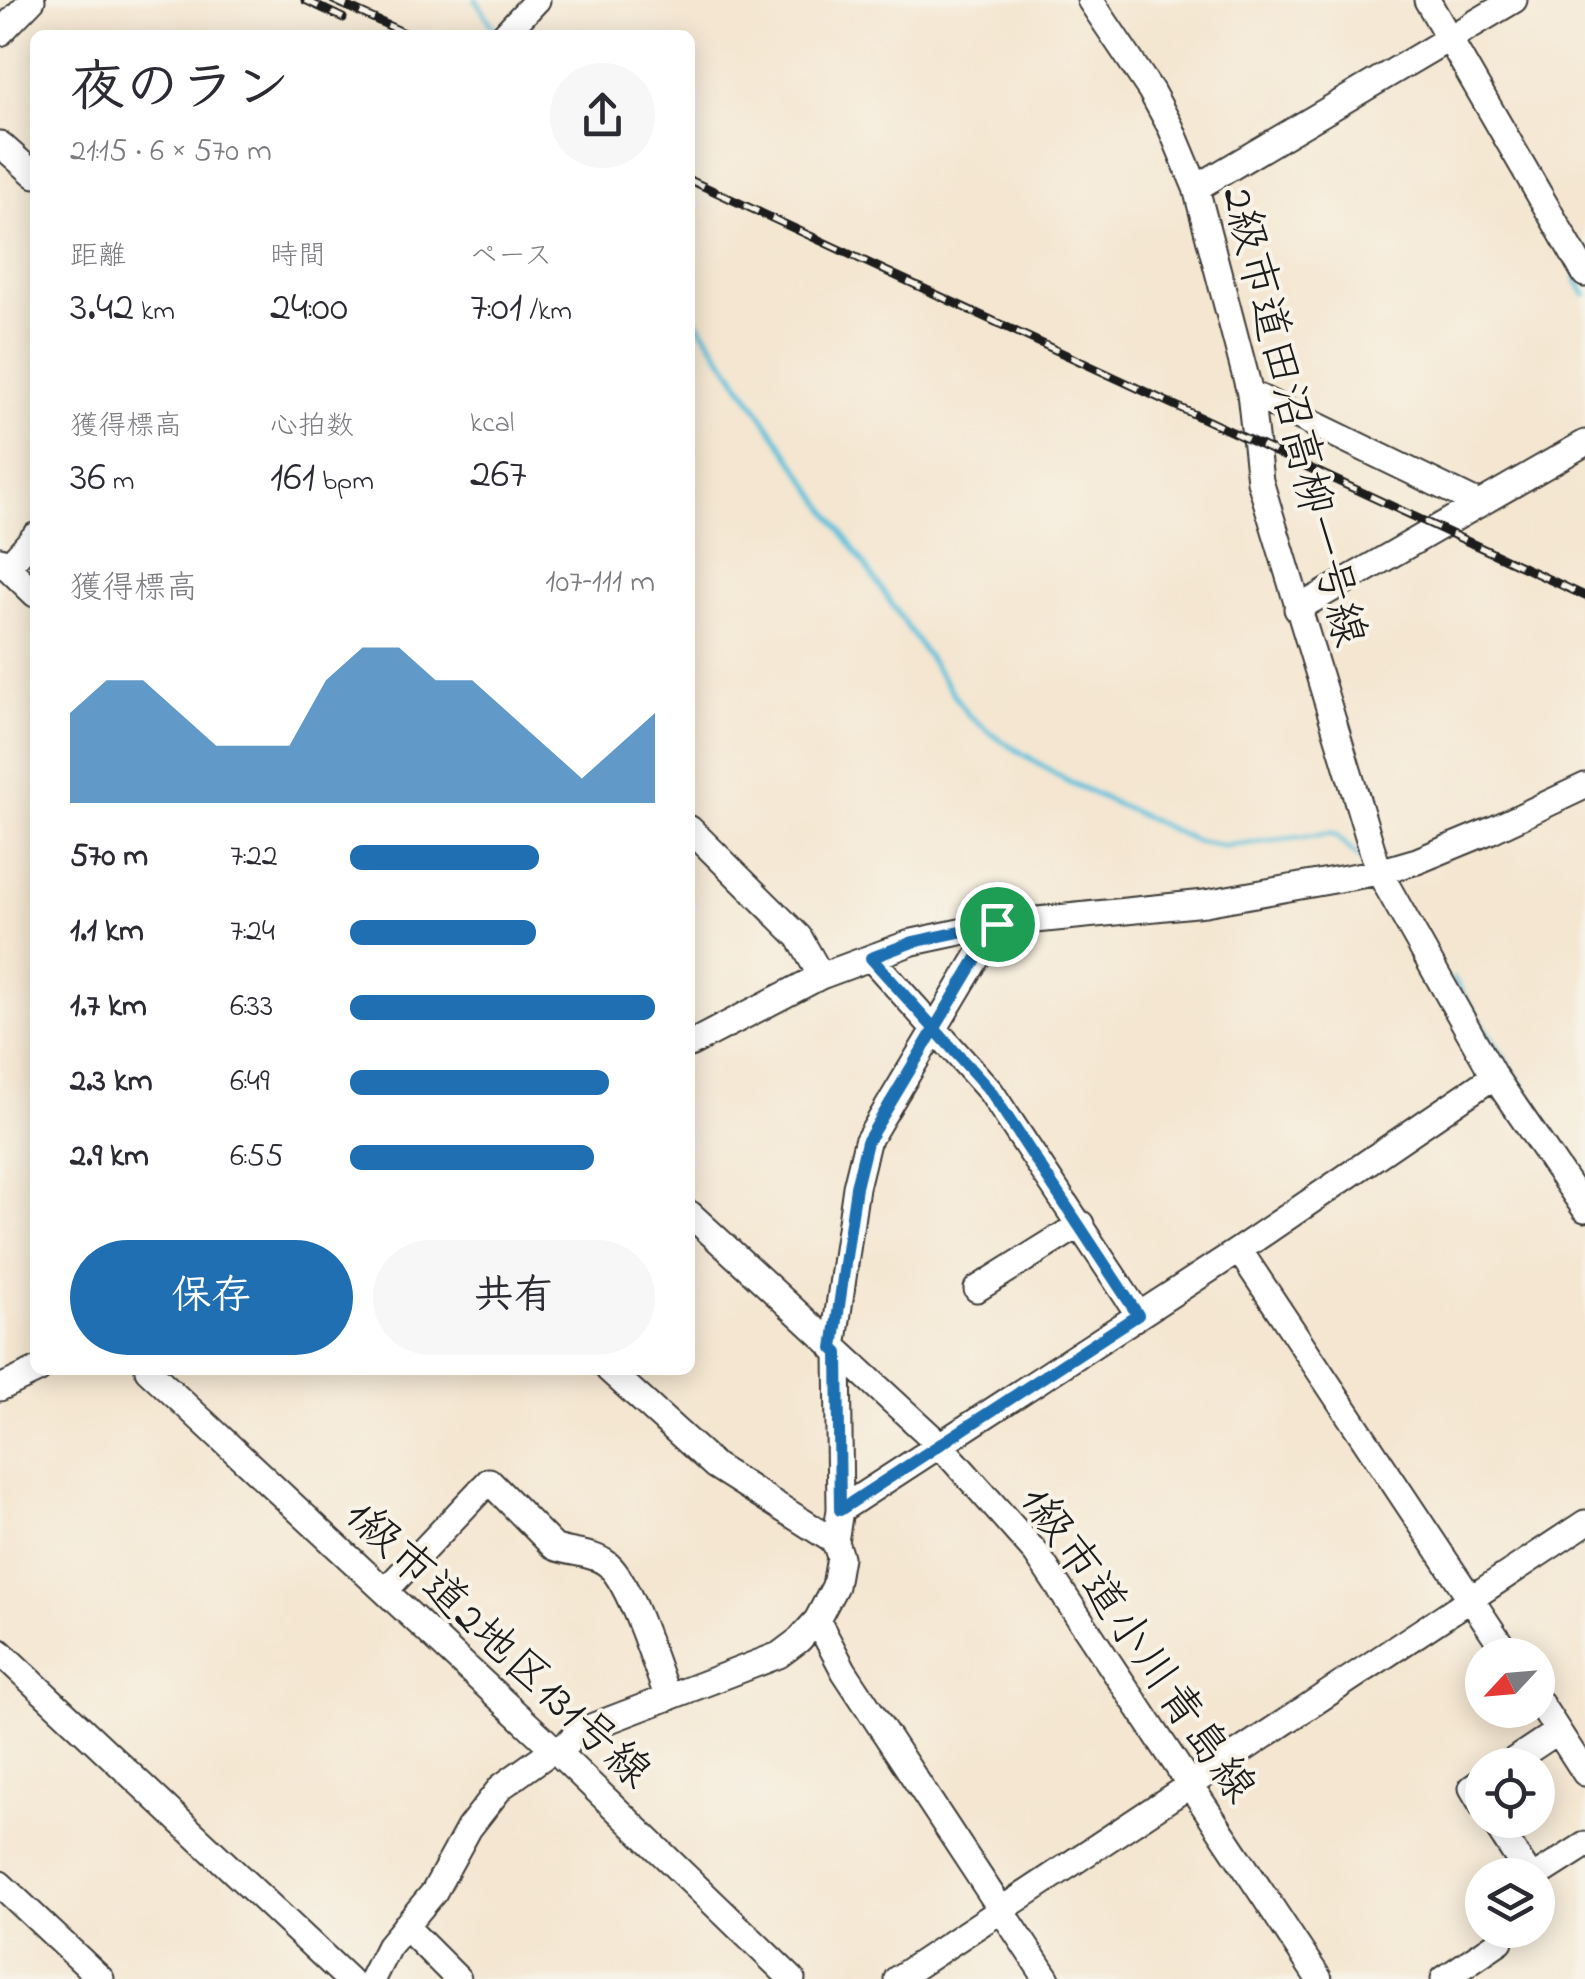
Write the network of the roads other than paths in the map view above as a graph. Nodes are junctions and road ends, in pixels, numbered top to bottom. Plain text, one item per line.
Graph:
1 (32, 0) edge
2 (537, 0) edge
3 (1090, 0) edge
4 (1427, 0) edge
5 (1514, 0) edge
6 (509, 30) edge
7 (0, 33) edge
8 (1448, 37) junction
9 (0, 144) edge
10 (30, 171) edge
11 (1196, 188) junction
12 (1585, 274) edge
13 (1250, 393) junction
14 (1585, 443) edge
15 (1479, 504) junction
16 (30, 540) edge
17 (3, 564) edge
18 (30, 589) edge
19 (1297, 609) junction
20 (1585, 786) edge
21 (695, 834) edge
22 (1379, 872) junction
23 (997, 924) junction
24 (871, 958) junction
25 (821, 976) junction
26 (936, 1027) junction
27 (695, 1041) edge
28 (1494, 1076) junction
29 (1585, 1210) edge
30 (695, 1219) edge
31 (1080, 1224) junction
32 (1239, 1250) junction
33 (977, 1289) dead end
34 (1138, 1315) junction
35 (836, 1351) junction
36 (30, 1374) edge
37 (153, 1375) edge
38 (615, 1375) edge
39 (0, 1388) edge
40 (939, 1444) junction
41 (840, 1510) junction
42 (1585, 1522) edge
43 (835, 1542) junction
44 (384, 1591) junction
45 (1471, 1599) junction
46 (817, 1620) junction
47 (1497, 1638) edge
48 (0, 1652) edge
49 (668, 1698) junction
50 (1555, 1726) edge
51 (1558, 1731) junction
52 (1532, 1748) edge
53 (556, 1751) junction
54 (1585, 1773) edge
55 (1190, 1785) junction
56 (1585, 1845) edge
57 (1555, 1865) edge
58 (0, 1884) edge
59 (1002, 1910) junction
60 (405, 1926) junction
61 (1490, 1948) edge
62 (101, 1979) edge
63 (348, 1979) edge
64 (372, 1979) edge
65 (458, 1979) edge
66 (792, 1979) edge
67 (897, 1979) edge
68 (1048, 1979) edge
69 (1318, 1979) edge
70 (1444, 1979) edge

1 - 7 street
2 - 6 street
3 - 11 street, 2級市道田沼高柳一号線
4 - 8 street
5 - 8 street
8 - 11 street
8 - 12 street
9 - 10 street
11 - 13 street, 2級市道田沼高柳一号線
13 - 15 street
13 - 19 street, 2級市道田沼高柳一号線
14 - 15 street
15 - 19 street
16 - 17 street
17 - 18 street
19 - 22 street, 2級市道田沼高柳一号線
20 - 22 street
21 - 25 street
22 - 23 street
22 - 28 street, 2級市道田沼高柳一号線
23 - 24 street
23 - 26 street
24 - 25 street
24 - 26 street
25 - 27 street
26 - 31 street
26 - 35 street
28 - 29 street, 2級市道田沼高柳一号線
28 - 32 street
30 - 35 street, 1級市道小川青島線
31 - 33 street
31 - 34 street
32 - 34 street
32 - 45 street
34 - 40 street
35 - 40 street, 1級市道小川青島線
35 - 41 street
36 - 39 street
37 - 44 street, 1級市道2地区131号線
38 - 43 street
40 - 41 street
40 - 55 street, 1級市道小川青島線
41 - 43 street
42 - 45 street
43 - 46 street
44 - 49 street
44 - 53 street, 1級市道2地区131号線
45 - 47 street
45 - 55 street
46 - 49 street
46 - 59 street
48 - 63 street
49 - 53 street
50 - 51 street
51 - 52 street
51 - 54 street
53 - 60 street
53 - 66 street, 1級市道2地区131号線
55 - 59 street
55 - 69 street, 1級市道小川青島線
56 - 57 street
58 - 62 street
59 - 67 street
59 - 68 street
60 - 64 street
60 - 65 street
61 - 70 street

